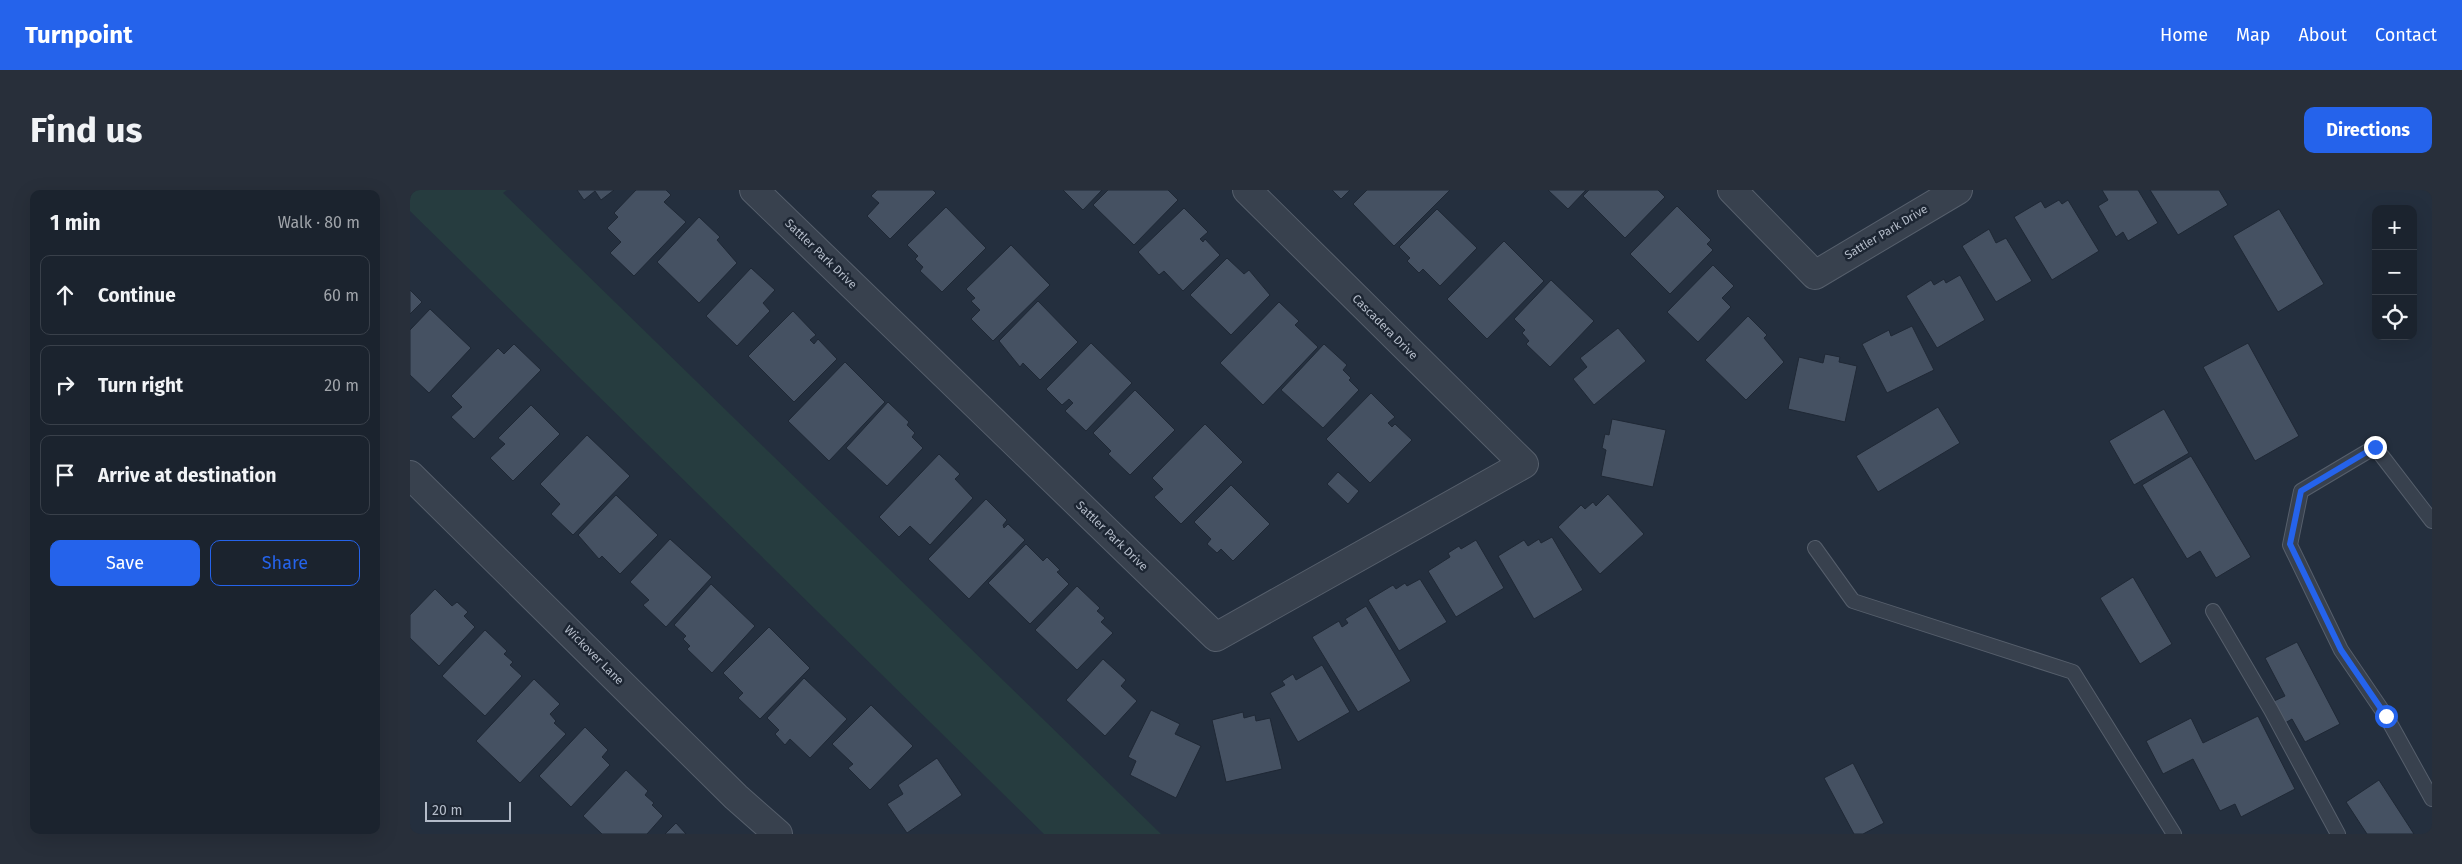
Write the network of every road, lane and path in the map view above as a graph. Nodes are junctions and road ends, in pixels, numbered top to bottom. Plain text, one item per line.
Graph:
1 (754, 190) edge
2 (1246, 190) edge
3 (1732, 190) edge
4 (1958, 190) edge
5 (1524, 464) joint
6 (410, 475) edge
7 (2432, 522) edge
8 (1815, 548) dead end
9 (2213, 611) dead end
10 (2432, 800) edge
11 (778, 834) edge
12 (2174, 834) edge
13 (2338, 834) edge

1 - 5 street, Sattler Park Drive
2 - 5 street, Cascadera Drive
3 - 4 street, Sattler Park Drive
6 - 11 street, Wickover Lane
7 - 10 lane
8 - 12 lane
9 - 13 lane

